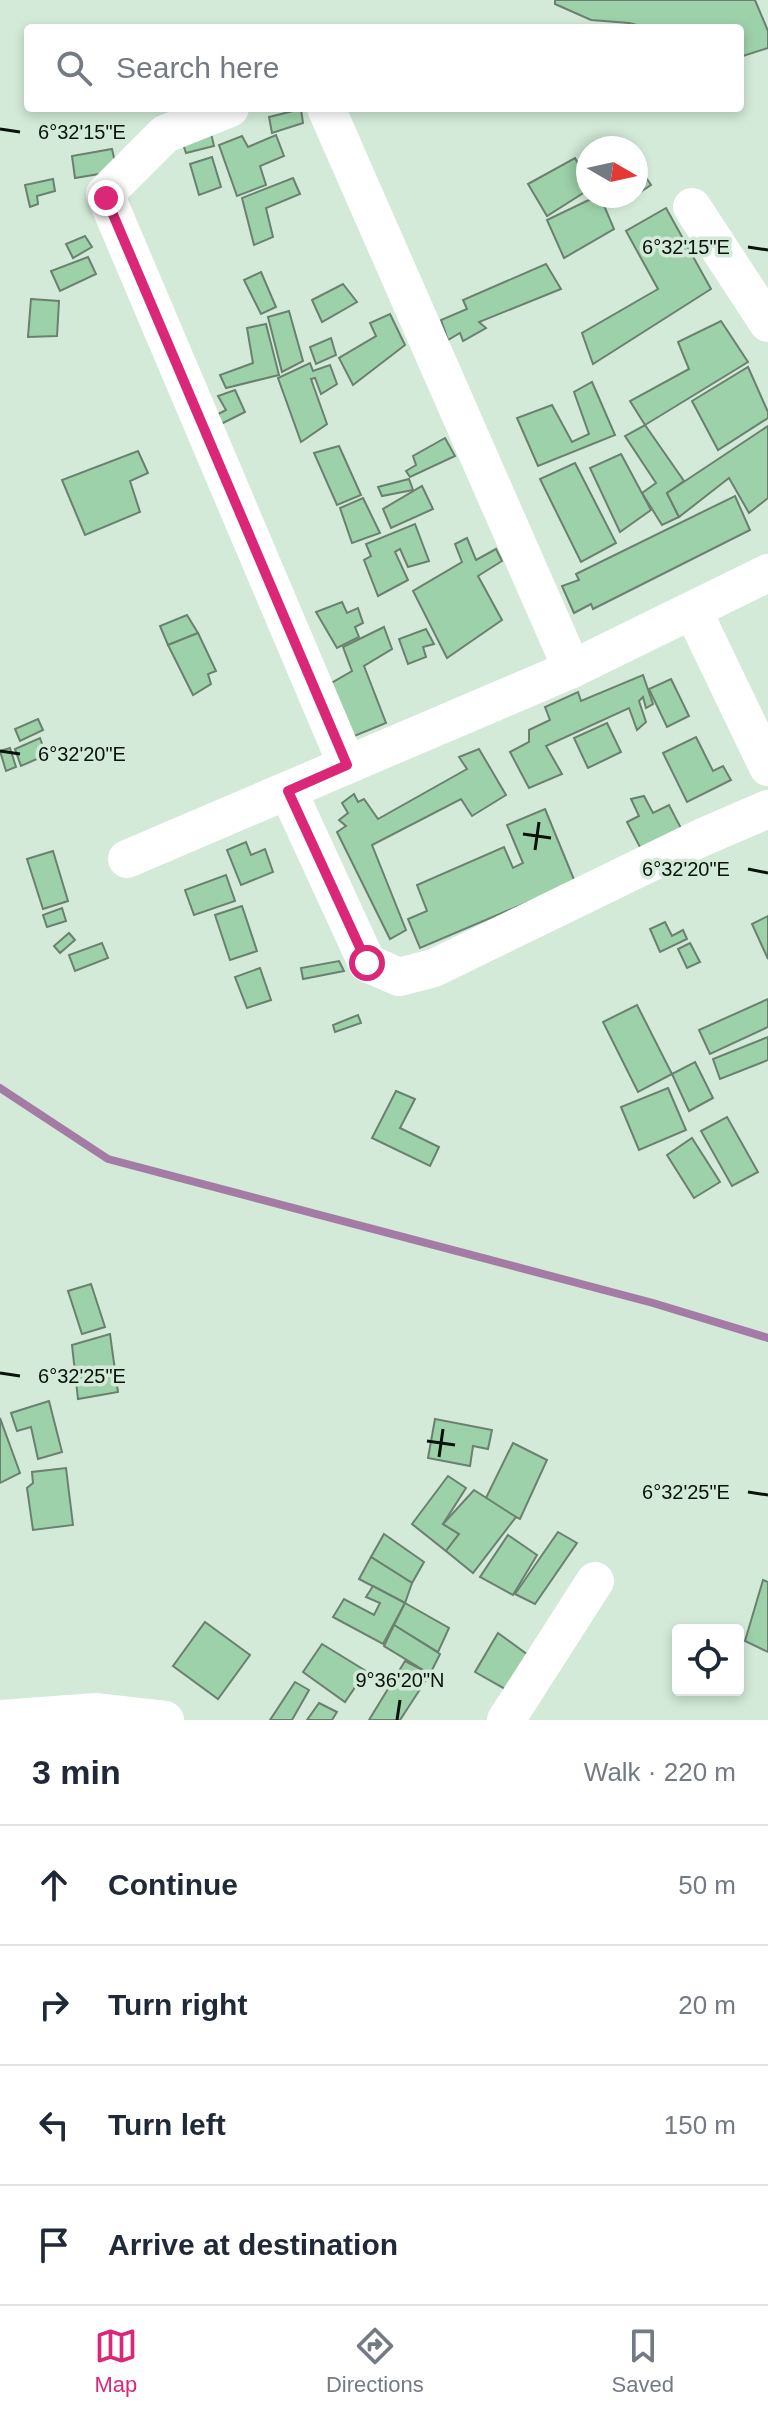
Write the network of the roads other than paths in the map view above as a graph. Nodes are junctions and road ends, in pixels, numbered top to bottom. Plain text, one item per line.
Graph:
1 (220, 112) edge
2 (328, 112) edge
3 (692, 207) dead end
4 (768, 323) edge
5 (768, 573) edge
6 (693, 611) junction
7 (572, 669) junction
8 (347, 765) junction
9 (768, 767) edge
10 (288, 791) junction
11 (768, 809) edge
12 (127, 859) dead end
13 (595, 1581) dead end
14 (0, 1719) edge
15 (165, 1720) edge
16 (506, 1720) edge

1 - 8 street
2 - 7 street
3 - 4 street
5 - 6 street
6 - 7 street
6 - 9 street
7 - 8 street
8 - 10 street
10 - 11 street
10 - 12 street
13 - 16 street
14 - 15 street

